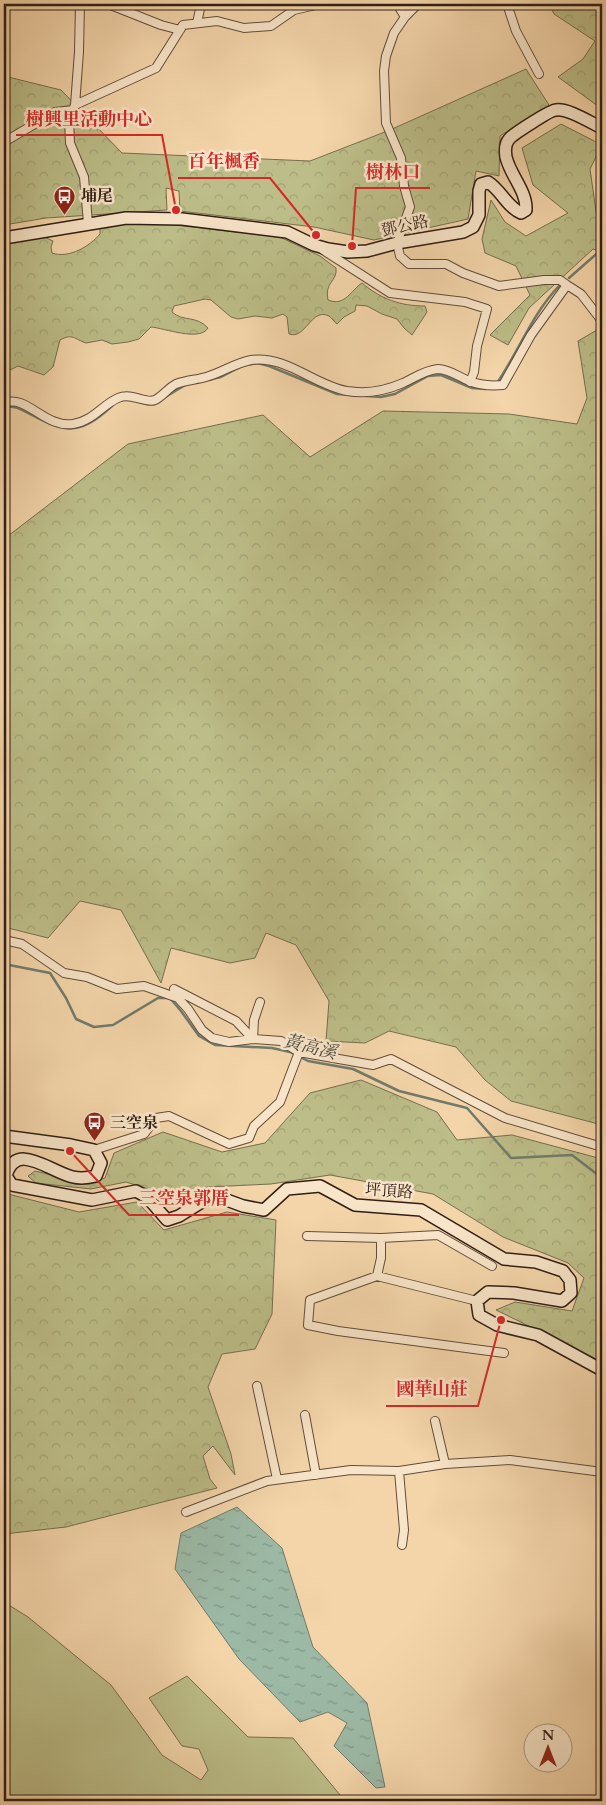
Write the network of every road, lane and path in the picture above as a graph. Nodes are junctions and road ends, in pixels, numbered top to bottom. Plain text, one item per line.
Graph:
1 (80, 4) edge
2 (108, 4) edge
3 (201, 4) edge
4 (320, 4) edge
5 (374, 4) edge
6 (383, 4) edge
7 (397, 4) edge
8 (416, 4) edge
9 (507, 4) edge
10 (405, 17) junction
11 (197, 23) junction
12 (180, 30) junction
13 (539, 74) dead end
14 (74, 108) junction
15 (602, 128) edge
16 (4, 142) edge
17 (88, 223) junction
18 (4, 238) edge
19 (396, 243) junction
20 (314, 245) junction
21 (567, 285) junction
22 (602, 321) edge
23 (470, 382) junction
24 (4, 403) edge
25 (4, 940) edge
26 (174, 988) dead end
27 (260, 1002) dead end
28 (253, 1038) junction
29 (299, 1052) junction
30 (4, 1136) edge
31 (602, 1147) edge
32 (94, 1150) junction
33 (307, 1236) dead end
34 (381, 1238) junction
35 (492, 1266) dead end
36 (377, 1276) junction
37 (477, 1301) junction
38 (504, 1353) dead end
39 (602, 1370) edge
40 (257, 1386) dead end
41 (305, 1415) dead end
42 (435, 1421) dead end
43 (445, 1464) junction
44 (399, 1471) junction
45 (602, 1472) edge
46 (316, 1475) junction
47 (277, 1480) junction
48 (186, 1512) dead end
49 (402, 1544) dead end

1 - 14 street
2 - 12 street
3 - 11 street
4 - 11 street
5 - 6 street
7 - 10 street
8 - 10 street
9 - 13 street
10 - 19 street
11 - 12 street
12 - 14 street
14 - 16 street
14 - 17 street
15 - 19 street, 鄧公路
17 - 18 street, 鄧公路
17 - 20 street, 鄧公路
19 - 20 street, 鄧公路
19 - 21 street
20 - 23 street
21 - 22 street
21 - 23 street
23 - 24 street
25 - 28 street
26 - 28 street
27 - 28 street
28 - 29 street
29 - 31 street
29 - 32 street
30 - 32 street
32 - 37 street, 坪頂路
33 - 34 street
34 - 35 street
34 - 36 street
36 - 37 street
36 - 38 street
37 - 39 street
40 - 47 street
41 - 46 street
42 - 43 street
43 - 44 street
43 - 45 street
44 - 46 street
44 - 49 street
46 - 47 street
47 - 48 street

